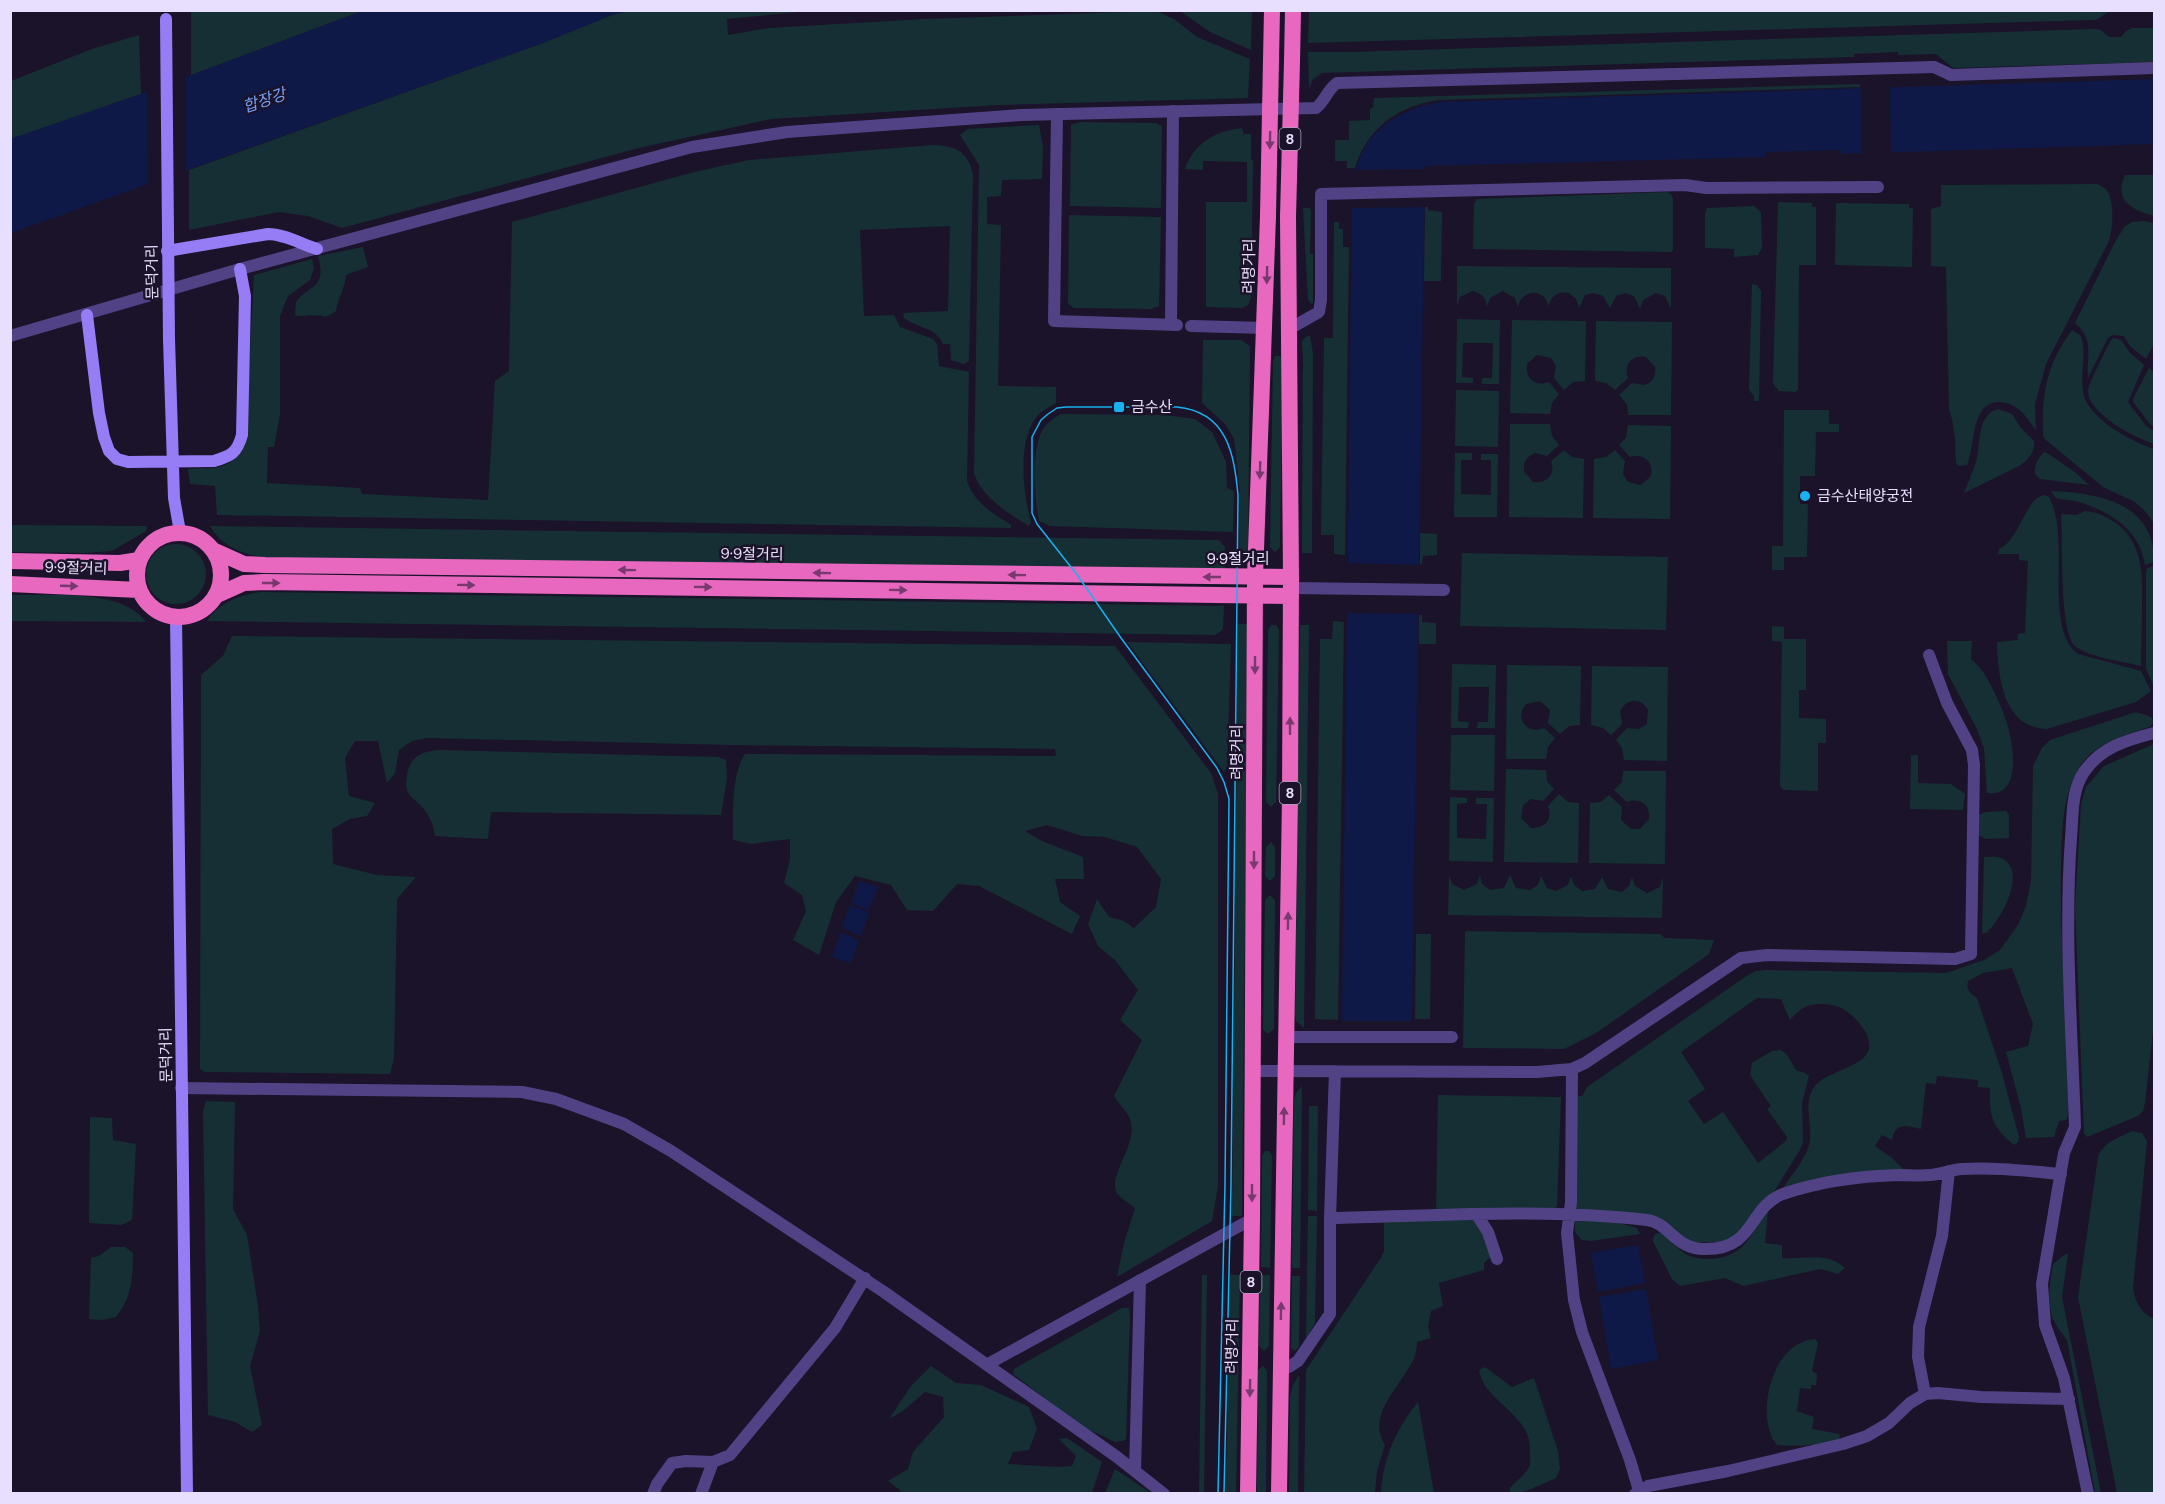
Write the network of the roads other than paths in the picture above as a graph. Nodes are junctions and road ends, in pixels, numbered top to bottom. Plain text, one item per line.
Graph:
1 (1272, 10) edge
2 (1293, 10) edge
3 (166, 15) edge
4 (2154, 68) edge
5 (1173, 111) junction
6 (1057, 114) junction
7 (1878, 187) dead end
8 (317, 249) junction
9 (167, 251) junction
10 (240, 269) junction
11 (87, 315) junction
12 (1191, 326) dead end
13 (1266, 328) junction
14 (1289, 329) junction
15 (10, 336) edge
16 (172, 463) junction
17 (180, 532) junction
18 (215, 551) junction
19 (139, 560) junction
20 (10, 561) edge
21 (1255, 577) junction
22 (10, 584) edge
23 (1291, 587) junction
24 (140, 590) junction
25 (1444, 590) dead end
26 (1256, 595) junction
27 (215, 596) junction
28 (176, 617) junction
29 (1929, 656) dead end
30 (2154, 733) edge
31 (1285, 1037) junction
32 (1452, 1037) dead end
33 (1572, 1069) junction
34 (1284, 1070) junction
35 (1253, 1071) junction
36 (1335, 1071) junction
37 (181, 1088) junction
38 (1949, 1171) junction
39 (2061, 1173) junction
40 (1477, 1215) junction
41 (1568, 1215) junction
42 (1330, 1218) junction
43 (1252, 1220) junction
44 (1497, 1259) dead end
45 (865, 1278) junction
46 (1140, 1280) junction
47 (988, 1364) junction
48 (1280, 1369) junction
49 (1925, 1394) junction
50 (2069, 1399) junction
51 (712, 1462) junction
52 (1136, 1471) junction
53 (1638, 1493) edge
54 (187, 1494) edge
55 (653, 1494) edge
56 (701, 1494) edge
57 (1164, 1494) edge
58 (1248, 1494) edge
59 (1279, 1494) edge
60 (2088, 1494) edge

1 -> 13 highway, 려명거리 / 8, bridge
2 - 14 highway, 8, bridge
3 - 9 main road, 문덕거리, bridge
4 - 5 street
5 - 6 street
5 - 6 street
6 - 8 street
7 - 14 street
8 - 9 main road
8 - 10 street
9 - 16 main road, 문덕거리, bridge
10 - 11 street
10 - 16 main road
11 - 15 street
11 - 16 main road
12 - 13 street
13 -> 21 highway, 려명거리 / 8
14 - 23 highway, 8
16 - 17 main road, 문덕거리
17 - 18 highway
17 - 19 highway
21 -> 18 highway, 9·9절거리
18 - 27 highway
19 - 20 highway, 9·9절거리
19 - 24 highway
21 - 23 highway, 9·9절거리
21 - 26 highway, 려명거리 / 8
22 -> 24 highway, 9·9절거리
23 - 25 street
23 - 26 highway
31 -> 23 highway, 8
24 - 28 highway
27 -> 26 highway
26 -> 35 highway, 려명거리 / 8
27 - 28 highway
28 - 37 main road, 문덕거리
29 - 33 street
30 - 39 street
31 - 32 street
31 - 34 highway, 8
33 - 36 street
33 - 41 street
34 - 35 street
34 - 36 street
48 -> 34 highway, 8
35 -> 43 highway, 려명거리 / 8
36 - 42 street
37 - 45 street
37 - 54 main road, 문덕거리
38 - 39 street
38 - 41 street
38 - 49 street
39 - 50 street
40 - 41 street
40 - 42 street
40 - 44 street
41 - 53 street
42 - 48 street
43 - 46 street
43 -> 58 highway, 려명거리 / 8
45 - 47 street
45 - 51 street
46 - 47 street
46 - 52 street
47 - 52 street
48 - 59 highway, 8
49 - 50 street
49 - 53 street
50 - 60 street
51 - 55 street
51 - 56 street
52 - 57 street

